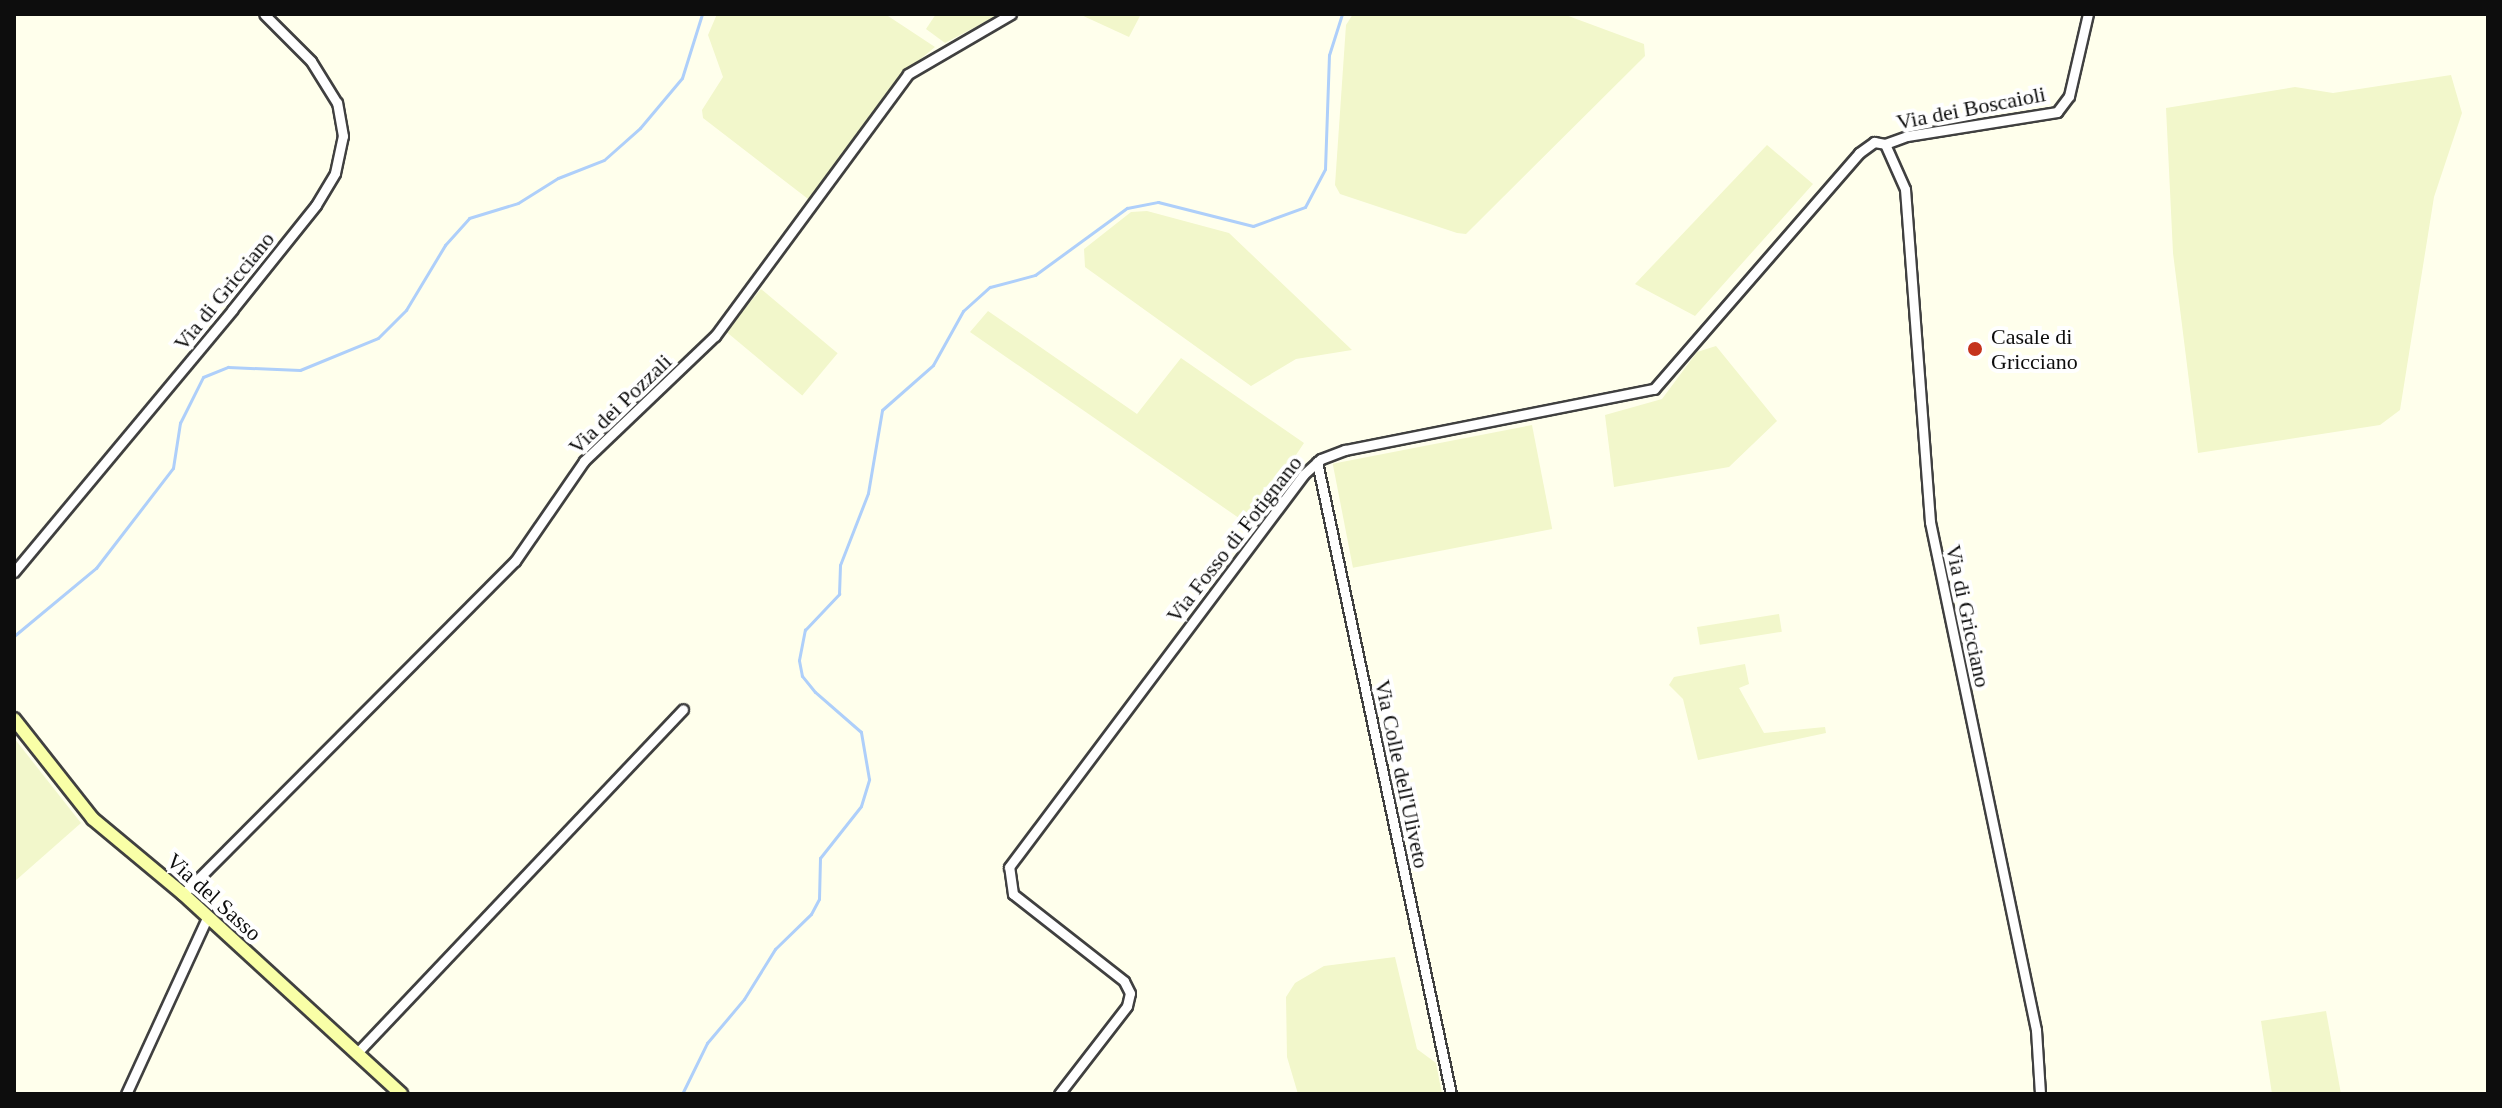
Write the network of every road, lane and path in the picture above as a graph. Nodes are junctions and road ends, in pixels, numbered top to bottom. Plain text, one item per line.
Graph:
1 (264, 14) edge
2 (1011, 14) edge
3 (2088, 14) edge
4 (1885, 144) junction
5 (1317, 462) junction
6 (14, 572) edge
7 (683, 710) dead end
8 (14, 719) edge
9 (183, 894) junction
10 (208, 916) junction
11 (356, 1054) junction
12 (126, 1094) edge
13 (401, 1094) edge
14 (1059, 1094) edge
15 (1451, 1094) edge
16 (2040, 1094) edge

1 - 6 street, Via di Gricciano
2 - 9 street, Via dei Pozzali
3 - 4 street, Via dei Boscaioli
4 - 5 street, Via Fosso di Fotignano
4 - 16 street, Via di Gricciano
5 - 14 street, Via Fosso di Fotignano
5 - 15 street, Via Colle dell'Uliveto
7 - 11 street
8 - 9 street, Via del Sasso
9 - 10 street, Via del Sasso
10 - 11 street, Via del Sasso
10 - 12 street
11 - 13 street, Via del Sasso

